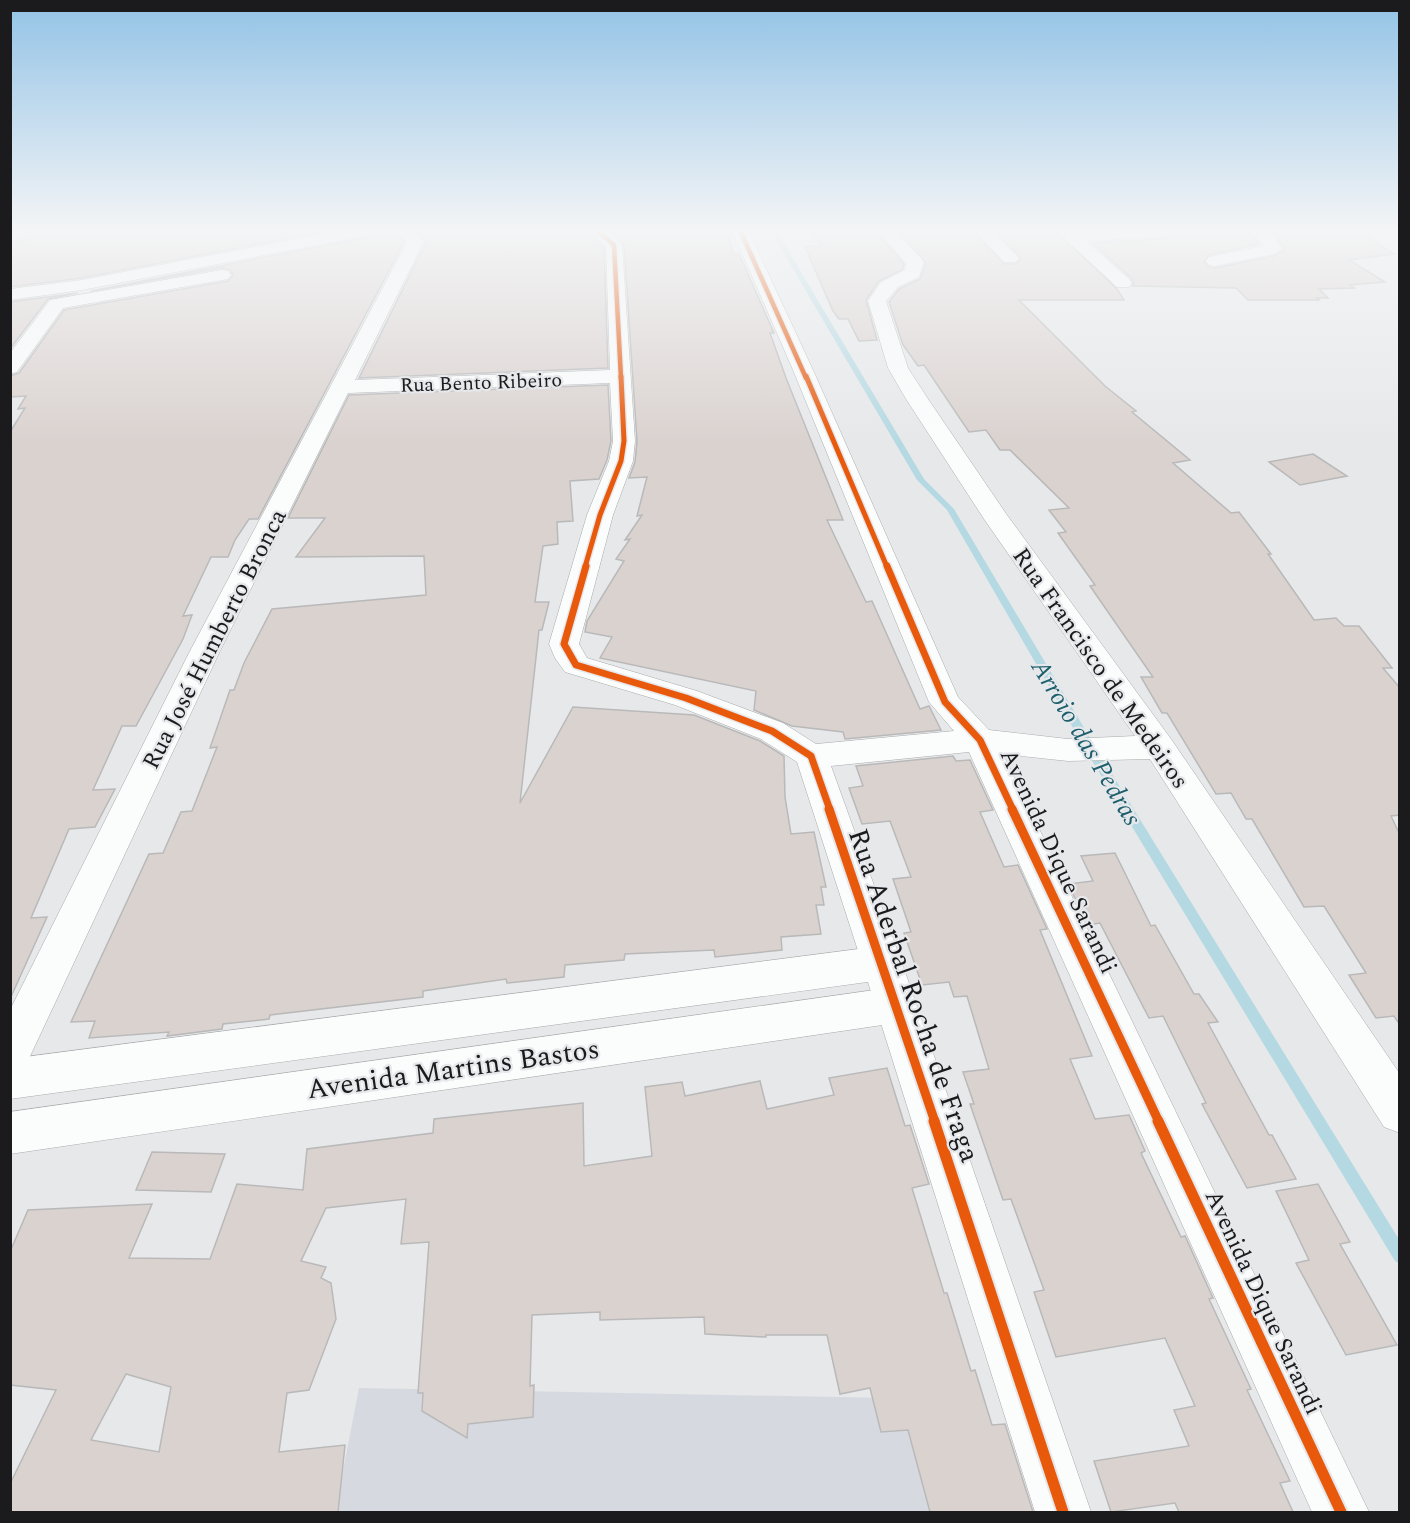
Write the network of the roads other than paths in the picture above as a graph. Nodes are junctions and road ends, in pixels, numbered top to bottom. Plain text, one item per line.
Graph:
1 (61, 301) edge
2 (74, 301) edge
3 (385, 301) edge
4 (617, 301) edge
5 (772, 301) edge
6 (877, 301) edge
7 (57, 304) junction
8 (10, 312) edge
9 (10, 368) edge
10 (620, 376) junction
11 (341, 387) junction
12 (980, 740) junction
13 (1159, 747) junction
14 (811, 756) junction
15 (882, 963) junction
16 (896, 1005) junction
17 (10, 1054) edge
18 (10, 1079) edge
19 (1400, 1112) edge
20 (10, 1133) edge
21 (1063, 1512) edge
22 (1341, 1512) edge

1 - 7 street
2 - 7 street
3 - 11 street, Rua José Humberto Bronca
4 - 10 street
5 - 12 street, Avenida Dique Sarandi
6 - 13 street, Rua Francisco de Medeiros
7 - 8 street
7 - 9 street
10 - 11 street, Rua Bento Ribeiro
10 - 14 street
11 - 17 street, Rua José Humberto Bronca
12 - 13 street
12 - 14 street
12 - 22 street, Avenida Dique Sarandi
13 - 19 street, Rua Francisco de Medeiros
14 - 15 street, Rua Aderbal Rocha de Fraga
15 - 16 street, Rua Aderbal Rocha de Fraga
15 - 18 street, Avenida Martins Bastos
16 - 20 street, Avenida Martins Bastos
16 - 21 street, Rua Aderbal Rocha de Fraga

